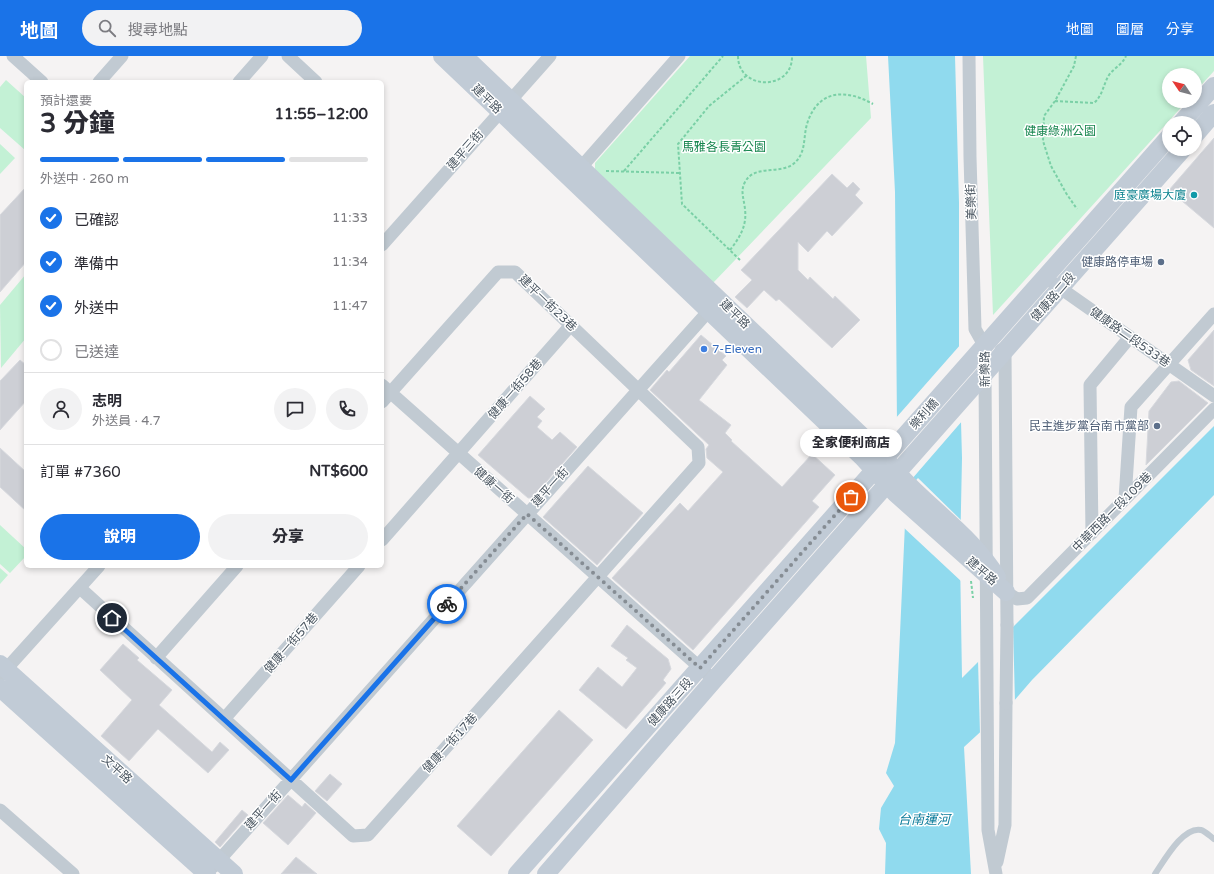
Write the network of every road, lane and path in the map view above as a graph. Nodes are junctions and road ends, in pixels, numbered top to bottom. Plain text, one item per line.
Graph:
1 (13, 56) edge
2 (122, 56) edge
3 (262, 56) edge
4 (288, 56) edge
5 (442, 56) edge
6 (464, 56) edge
7 (550, 56) edge
8 (679, 56) edge
9 (723, 56) edge
10 (738, 56) edge
11 (792, 56) edge
12 (969, 56) edge
13 (1076, 56) edge
14 (1126, 56) edge
15 (746, 76) junction
16 (40, 80) edge
17 (101, 80) edge
18 (241, 80) edge
19 (314, 80) edge
20 (1214, 86) edge
21 (1055, 101) junction
22 (873, 104) dead end
23 (505, 106) junction
24 (1214, 113) edge
25 (1187, 116) edge
26 (1202, 127) edge
27 (1162, 145) edge
28 (1177, 156) edge
29 (580, 169) junction
30 (624, 171) junction
31 (680, 173) junction
32 (1077, 209) dead end
33 (384, 243) edge
34 (730, 250) junction
35 (740, 260) dead end
36 (1045, 277) junction
37 (1061, 288) junction
38 (714, 304) junction
39 (1214, 314) edge
40 (571, 325) junction
41 (1130, 337) junction
42 (984, 345) junction
43 (1005, 351) junction
44 (1169, 365) junction
45 (963, 370) joint
46 (985, 374) junction
47 (638, 389) junction
48 (970, 391) joint
49 (385, 393) edge
50 (1214, 396) edge
51 (1214, 409) edge
52 (459, 453) junction
53 (699, 463) joint
54 (880, 464) junction
55 (892, 479) junction
56 (905, 493) junction
57 (1125, 498) junction
58 (527, 514) junction
59 (1092, 533) junction
60 (384, 538) edge
61 (986, 567) junction
62 (97, 568) edge
63 (235, 568) edge
64 (357, 568) edge
65 (598, 577) junction
66 (80, 588) junction
67 (1006, 592) junction
68 (156, 658) junction
69 (700, 668) junction
70 (2, 670) edge
71 (714, 680) junction
72 (0, 688) edge
73 (224, 719) junction
74 (291, 780) junction
75 (0, 810) edge
76 (1214, 839) edge
77 (219, 860) junction
78 (996, 871) edge
79 (73, 874) edge
80 (207, 874) edge
81 (234, 874) edge
82 (517, 874) edge
83 (546, 874) edge
84 (1155, 874) edge

1 - 16 street
2 - 17 street
3 - 18 street
4 - 19 street
5 - 23 street, 建平路
6 - 23 street, 建平路
7 - 23 street, 建平三街
8 - 29 street
9 - 30 path
10 - 15 path
11 - 15 path
12 - 42 street, 美樂街
13 - 21 path
14 - 21 path
15 - 31 path
20 - 25 street
21 - 32 path
22 - 34 path
23 - 29 street, 建平路
23 - 33 street, 建平三街
24 - 26 street
27 - 36 street, 健康路二段
28 - 37 street, 健康路二段
29 - 30 path
29 - 38 street, 建平路
30 - 31 path
31 - 34 path
34 - 35 path
36 - 37 street, 健康路二段533巷
36 - 42 street, 健康路二段
37 - 41 street, 健康路二段533巷
37 - 43 street, 健康路二段
38 - 47 street, 建平一街
38 - 54 street, 建平路
39 - 44 street
40 - 47 street, 建平一街23巷
40 - 49 street, 建平一街23巷
40 - 52 street, 健康一街58巷
41 - 44 street, 健康路二段533巷
41 - 59 street
42 - 43 street, 新樂路
42 - 45 street, 健康路二段
42 - 46 street, 新樂路
43 - 46 street, 健康路二段
43 - 67 street, 新樂路
44 - 50 street, 健康路二段533巷
44 - 57 street
45 - 54 street, 樂利橋
46 - 48 street, 健康路二段
46 - 61 street, 新樂路
47 - 53 street, 建平一街23巷
47 - 58 street, 建平一街
48 - 55 street, 樂利橋
49 - 52 street, 健康一街
51 - 57 street, 中華西路一段109巷
52 - 58 street, 健康一街
52 - 60 street
53 - 65 street, 健康一街17巷
54 - 55 street, 建平路
54 - 69 street, 健康路三段
55 - 56 street, 建平路
55 - 71 street, 健康路三段
56 - 61 street, 建平路
56 - 61 street, 建平路
57 - 59 street, 中華西路一段109巷
58 - 65 street, 健康一街
58 - 74 street, 建平一街
59 - 67 street, 中華西路一段109巷
61 - 67 street, 建平路
61 - 78 street, 新樂路
62 - 66 street
63 - 68 street
64 - 73 street, 健康一街57巷
65 - 69 street, 健康一街
65 - 74 street, 健康一街17巷
66 - 68 street, 健康一街17巷
66 - 70 street
67 - 78 street, 新樂路, bridge
68 - 73 street, 健康一街17巷
69 - 71 street, 健康一街
69 - 82 street, 健康路三段
70 - 77 street, 文平路
71 - 83 street, 健康路三段
72 - 80 street, 文平路
73 - 74 street, 健康一街17巷
74 - 77 street, 建平一街
75 - 79 street
76 - 84 lane
77 - 80 street, 建平一街
77 - 81 street, 文平路

